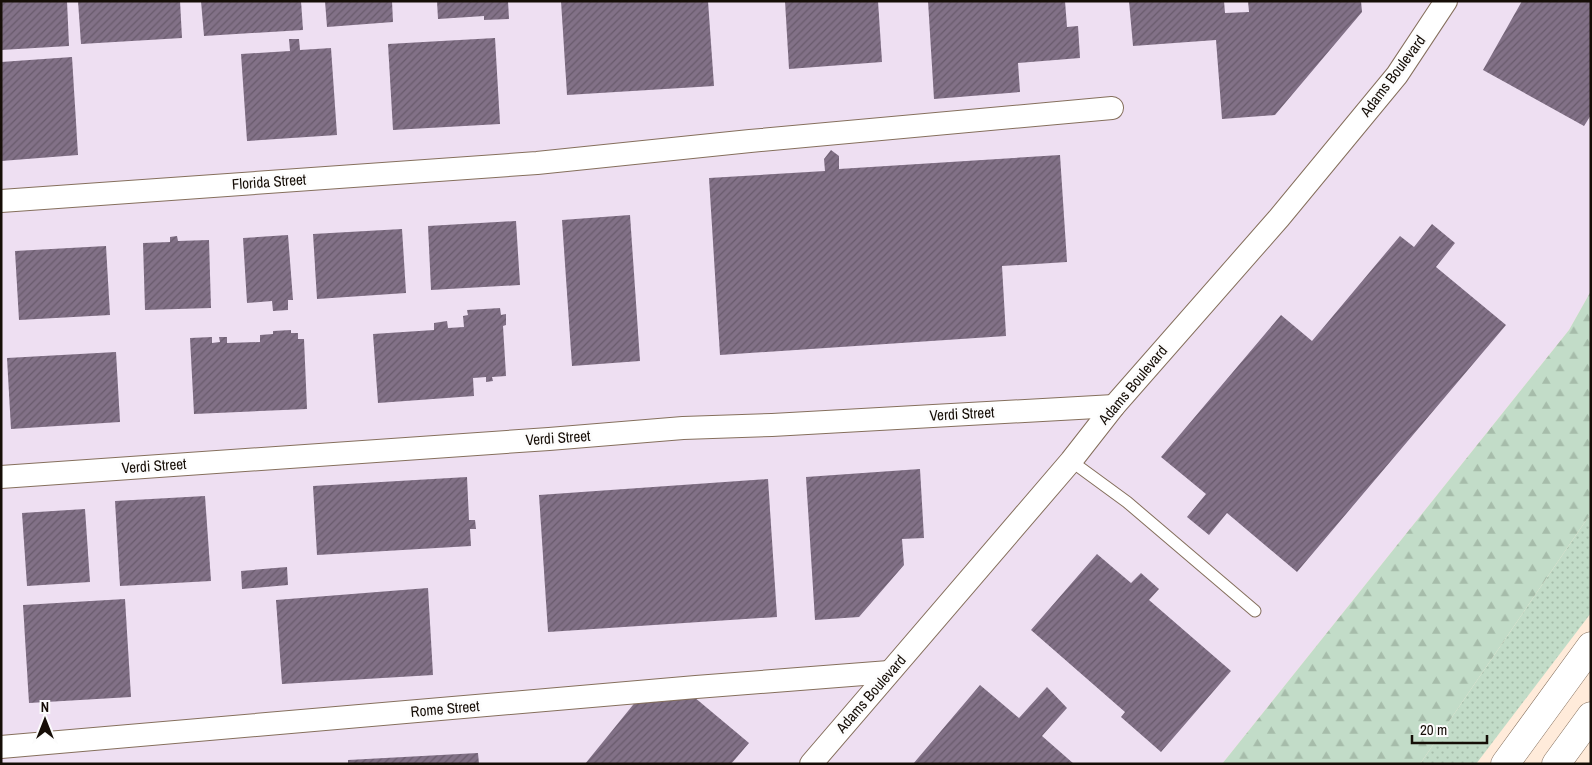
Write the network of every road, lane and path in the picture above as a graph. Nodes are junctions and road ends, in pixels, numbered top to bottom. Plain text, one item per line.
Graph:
1 (1446, 1) edge
2 (1112, 108) dead end
3 (1, 201) edge
4 (1114, 406) junction
5 (1071, 461) junction
6 (1, 477) edge
7 (1255, 611) dead end
8 (1591, 646) edge
9 (890, 672) junction
10 (1591, 716) edge
11 (1, 747) edge
12 (811, 764) edge
13 (1505, 764) edge
14 (1556, 764) edge

1 - 4 street, Adams Boulevard
2 - 3 street, Florida Street
4 - 5 street, Adams Boulevard
4 - 6 street, Verdi Street
5 - 7 lane
5 - 9 street, Adams Boulevard
8 - 13 highway
9 - 11 street, Rome Street
9 - 12 street, Adams Boulevard
10 - 14 highway

